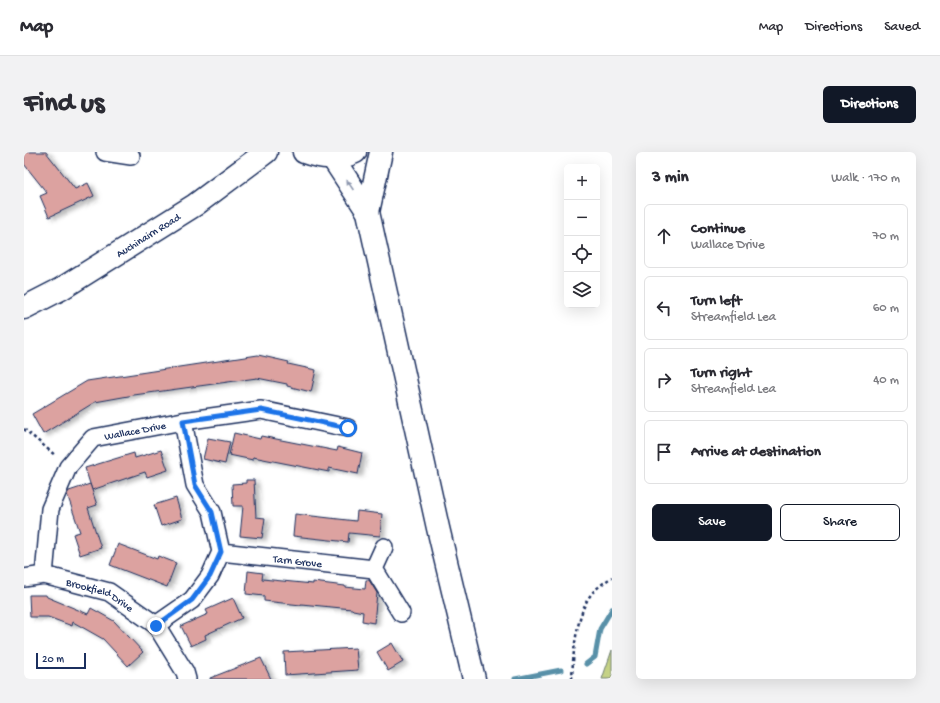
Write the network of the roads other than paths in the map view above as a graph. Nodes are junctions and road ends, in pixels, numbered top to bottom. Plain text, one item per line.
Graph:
1 (105, 152) edge
2 (266, 152) edge
3 (304, 152) edge
4 (355, 152) edge
5 (380, 152) edge
6 (131, 156) dead end
7 (332, 157) junction
8 (368, 212) junction
9 (24, 308) edge
10 (183, 421) junction
11 (348, 428) dead end
12 (384, 547) dead end
13 (221, 552) junction
14 (374, 569) junction
15 (44, 575) junction
16 (24, 578) edge
17 (401, 612) dead end
18 (156, 626) junction
19 (187, 679) edge
20 (474, 679) edge

1 - 6 street
2 - 9 main road, Auchinairn Road
3 - 7 main road
4 - 7 main road
5 - 8 main road
8 -> 7 main road
8 - 20 main road
10 - 11 street, Wallace Drive
10 - 13 street
10 - 15 street, Wallace Drive
12 - 14 street
13 - 14 street, Tarn Grove
13 - 18 street
14 - 17 street
15 - 16 street, Brookfield Drive
15 - 18 street, Brookfield Drive
18 - 19 street, Brookfield Drive

